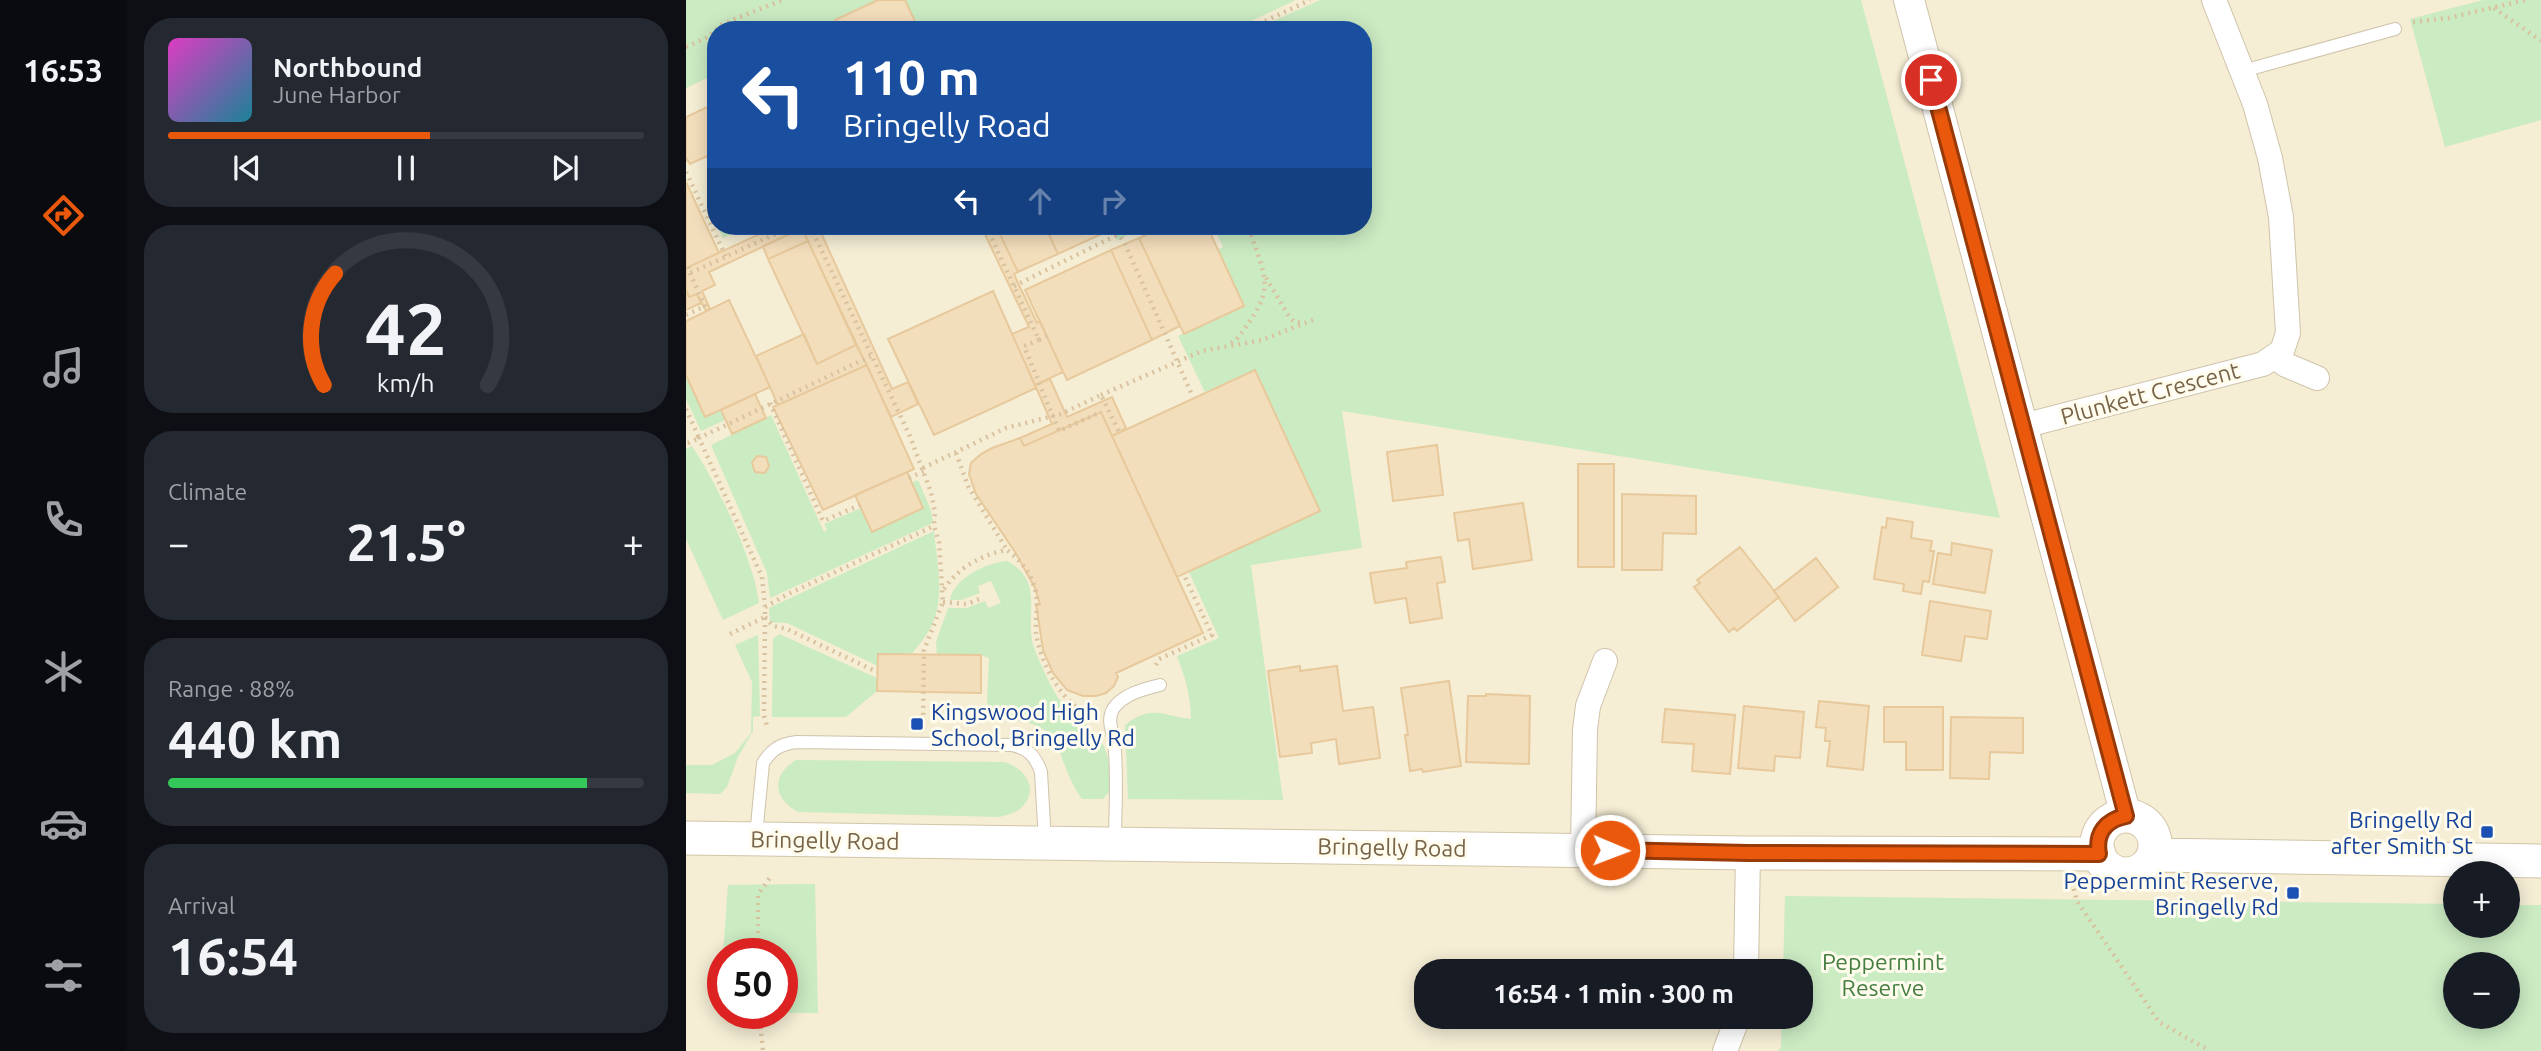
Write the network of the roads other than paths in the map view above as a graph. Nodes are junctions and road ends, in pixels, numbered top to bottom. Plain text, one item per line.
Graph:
1 (1909, 0) edge
2 (2214, 0) edge
3 (2395, 29) road end
4 (2243, 71) junction
5 (2275, 357) junction
6 (2317, 378) dead end
7 (2023, 426) junction
8 (1605, 661) dead end
9 (1160, 685) road end
10 (2126, 816) junction
11 (686, 838) edge
12 (755, 840) junction
13 (1045, 843) junction
14 (1115, 844) junction
15 (1583, 850) junction
16 (1748, 853) junction
17 (2099, 854) junction
18 (2153, 855) junction
19 (2541, 861) edge
20 (1746, 959) edge
21 (1733, 1029) edge
22 (1725, 1051) edge

1 - 7 street
2 - 4 street
3 - 4 lane
4 - 5 street
5 - 6 street
5 - 7 street, Plunkett Crescent
7 - 10 street
8 - 15 street
9 - 14 lane
10 - 17 main road
10 - 18 main road
11 - 12 main road, Bringelly Road
12 - 13 main road, Bringelly Road
12 - 13 lane
13 - 14 main road, Bringelly Road
14 - 15 main road, Bringelly Road
15 - 16 main road, Bringelly Road
16 - 17 main road, Bringelly Road
16 - 20 street
17 - 18 main road
18 - 19 main road
21 - 22 street

